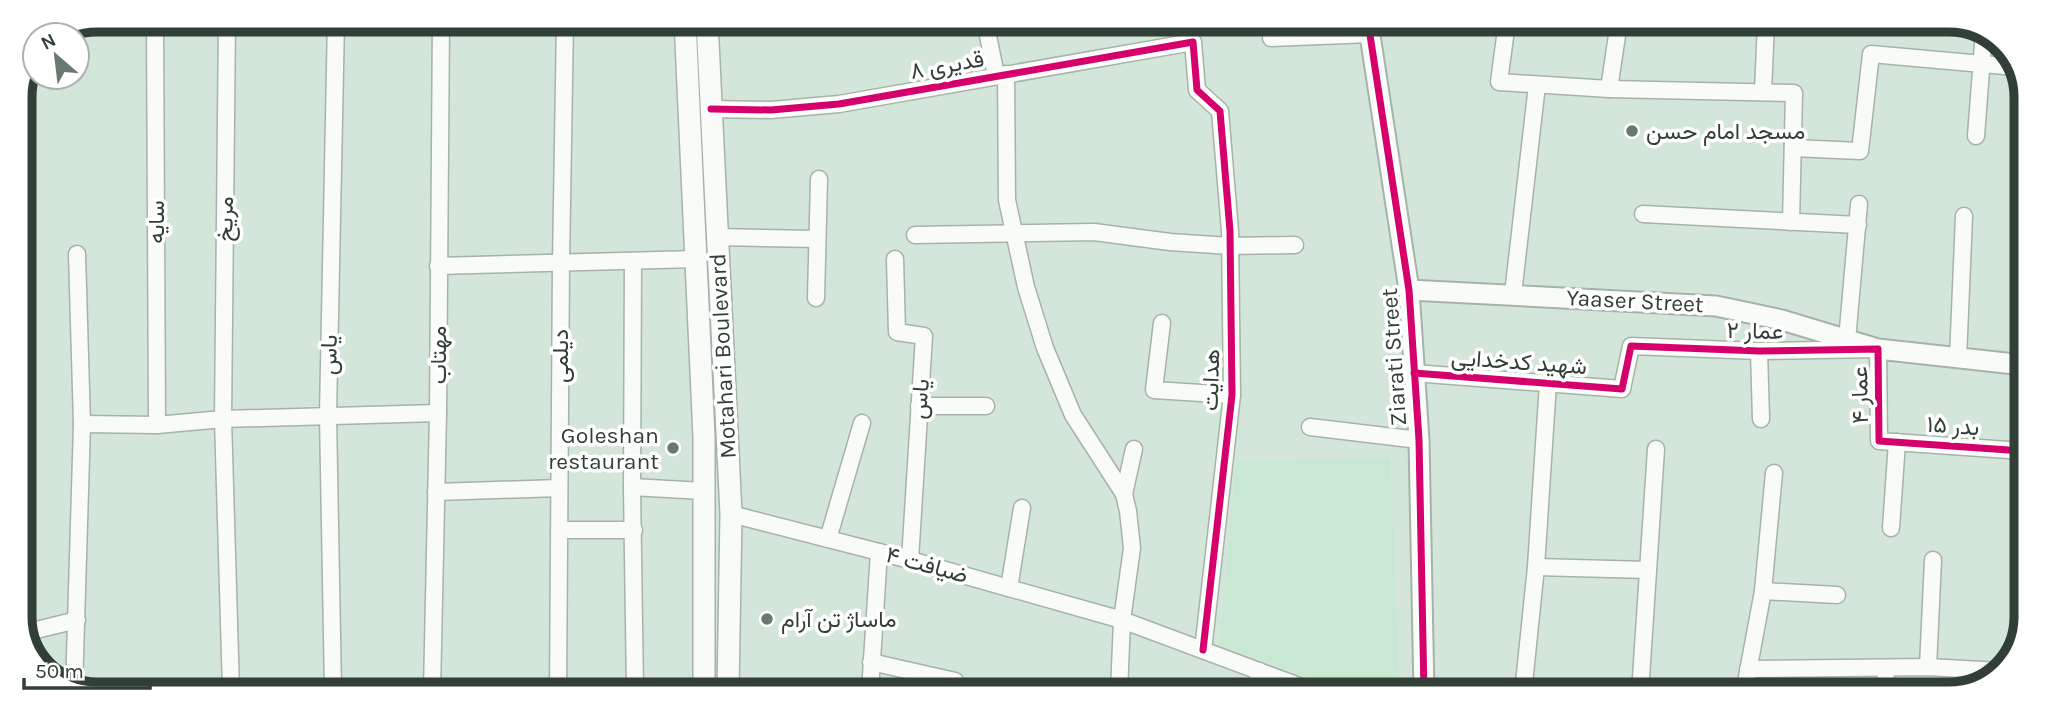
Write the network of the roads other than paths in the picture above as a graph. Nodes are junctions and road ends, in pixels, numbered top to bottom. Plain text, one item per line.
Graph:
1 (155, 32) edge
2 (227, 32) edge
3 (336, 32) edge
4 (441, 32) edge
5 (565, 32) edge
6 (686, 32) edge
7 (708, 32) edge
8 (988, 32) edge
9 (1330, 32) edge
10 (1371, 32) edge
11 (1506, 32) edge
12 (1618, 32) edge
13 (1766, 32) edge
14 (1271, 38) dead end
15 (1983, 41) edge
16 (1982, 64) junction
17 (2006, 66) edge
18 (1001, 75) junction
19 (1537, 85) junction
20 (1609, 89) junction
21 (1763, 92) junction
22 (711, 109) junction
23 (1220, 111) joint
24 (1976, 136) dead end
25 (1793, 148) junction
26 (819, 179) dead end
27 (1859, 204) dead end
28 (1643, 214) dead end
29 (1964, 216) dead end
30 (1791, 222) junction
31 (1858, 225) junction
32 (1013, 232) junction
33 (915, 235) dead end
34 (718, 237) junction
35 (817, 239) junction
36 (1295, 245) dead end
37 (1230, 246) junction
38 (77, 254) dead end
39 (696, 259) junction
40 (895, 260) dead end
41 (632, 261) junction
42 (561, 263) junction
43 (438, 266) junction
44 (1409, 290) junction
45 (1513, 294) junction
46 (816, 298) dead end
47 (1161, 323) dead end
48 (1847, 340) junction
49 (1878, 349) junction
50 (1759, 351) junction
51 (1958, 359) junction
52 (2014, 364) edge
53 (1414, 373) junction
54 (1548, 383) junction
55 (1622, 389) joint
56 (1232, 395) junction
57 (726, 402) junction
58 (703, 405) junction
59 (919, 406) junction
60 (986, 406) dead end
61 (438, 413) junction
62 (328, 415) junction
63 (223, 419) junction
64 (1761, 419) dead end
65 (862, 423) dead end
66 (82, 424) junction
67 (157, 425) junction
68 (1310, 428) dead end
69 (1419, 440) junction
70 (1880, 441) joint
71 (1897, 442) junction
72 (1134, 449) dead end
73 (1656, 449) dead end
74 (2014, 449) edge
75 (1774, 472) dead end
76 (632, 487) junction
77 (559, 488) junction
78 (703, 491) junction
79 (436, 492) junction
80 (1124, 494) junction
81 (1022, 508) dead end
82 (731, 514) junction
83 (1891, 528) dead end
84 (559, 530) junction
85 (634, 530) junction
86 (828, 539) junction
87 (878, 552) junction
88 (910, 560) junction
89 (1933, 560) dead end
90 (1536, 566) junction
91 (1648, 570) junction
92 (1009, 588) junction
93 (1763, 591) junction
94 (1836, 595) dead end
95 (77, 620) junction
96 (1122, 620) junction
97 (34, 631) edge
98 (1203, 650) junction
99 (871, 662) junction
100 (1928, 667) junction
101 (1885, 668) junction
102 (1748, 669) junction
103 (1986, 670) edge
104 (1259, 671) junction
105 (75, 677) edge
106 (231, 682) edge
107 (333, 682) edge
108 (432, 682) edge
109 (558, 682) edge
110 (635, 682) edge
111 (704, 682) edge
112 (729, 682) edge
113 (870, 682) edge
114 (955, 682) edge
115 (1119, 682) edge
116 (1258, 682) edge
117 (1288, 682) edge
118 (1424, 682) edge
119 (1524, 682) edge
120 (1641, 682) edge
121 (1746, 682) edge
122 (1885, 682) edge

1 - 67 street, سایه
2 - 63 street, مریخ
3 - 62 street, یاس
4 - 43 street, مهتاب
5 - 42 street, دیلمی
6 - 39 main road, Motahari Boulevard
7 - 22 main road, Motahari Boulevard
8 - 18 street
9 - 14 street
10 - 44 street, Ziarati Street
11 - 19 street
12 - 20 street
13 - 21 street
15 - 16 street
16 - 17 street
16 - 24 street
16 - 25 street
18 - 22 street, قدیری ۸
18 - 23 street, قدیری ۸
18 - 32 street
19 - 20 street
19 - 45 street
20 - 21 street
21 - 25 street
22 - 34 main road, Motahari Boulevard
23 - 37 street, هدایت
25 - 30 street
26 - 35 street
27 - 31 street
28 - 30 street
29 - 51 street
30 - 31 street
31 - 48 street
32 - 33 street
32 - 37 street
32 - 80 street
34 - 35 street
34 - 57 main road, Motahari Boulevard
35 - 46 street
36 - 37 street
37 - 56 street, هدایت
38 - 66 street
39 - 41 street
39 - 58 main road, Motahari Boulevard
40 - 59 street, یاس
41 - 42 street
41 - 76 street
42 - 43 street
42 - 77 street, دیلمی
43 - 61 street, مهتاب
44 - 45 street, Yaaser Street
44 - 53 street, Ziarati Street
45 - 48 street, Yaaser Street
47 - 56 street
48 - 49 street, Yaaser Street
49 - 50 street, عمار ۲
49 - 51 street, Yaaser Street
49 - 70 street, عمار ۴
50 - 55 street, عمار ۲
50 - 64 street
51 - 52 street, Yaaser Street
53 - 54 street, شهید کدخدایی
53 - 69 street, Ziarati Street
54 - 55 street, شهید کدخدایی
54 - 90 street
56 - 98 street, هدایت
57 - 58 main road
57 - 82 main road, Motahari Boulevard
58 - 78 main road, Motahari Boulevard
59 - 60 street
59 - 88 street, یاس
61 - 62 street
61 - 79 street, مهتاب
62 - 63 street
62 - 107 street, یاس
63 - 67 street
63 - 106 street, مریخ
65 - 86 street
66 - 67 street
66 - 95 street
68 - 69 street
69 - 118 street, Ziarati Street
70 - 71 street, بدر ۱۵
71 - 74 street, بدر ۱۵
71 - 83 street
72 - 80 street
73 - 91 street
75 - 93 street
76 - 78 street
76 - 85 street
77 - 79 street
77 - 84 street, دیلمی
78 - 111 main road, Motahari Boulevard
79 - 108 street, مهتاب
80 - 96 street
81 - 92 street
82 - 86 street, ضیافت ۴
82 - 112 main road, Motahari Boulevard
84 - 85 street
84 - 109 street, دیلمی
85 - 110 street
86 - 87 street, ضیافت ۴
87 - 88 street, ضیافت ۴
87 - 99 street
88 - 92 street, ضیافت ۴
89 - 100 street
90 - 91 street
90 - 119 street
91 - 120 street
92 - 96 street, ضیافت ۴
93 - 94 street
93 - 102 street
95 - 97 street
95 - 105 street
96 - 98 street, ضیافت ۴
96 - 115 street
98 - 104 street, ضیافت ۴
99 - 113 street
99 - 114 street
100 - 101 street
100 - 103 street
101 - 102 street
101 - 122 street
102 - 121 street
104 - 116 street
104 - 117 street, ضیافت ۴

